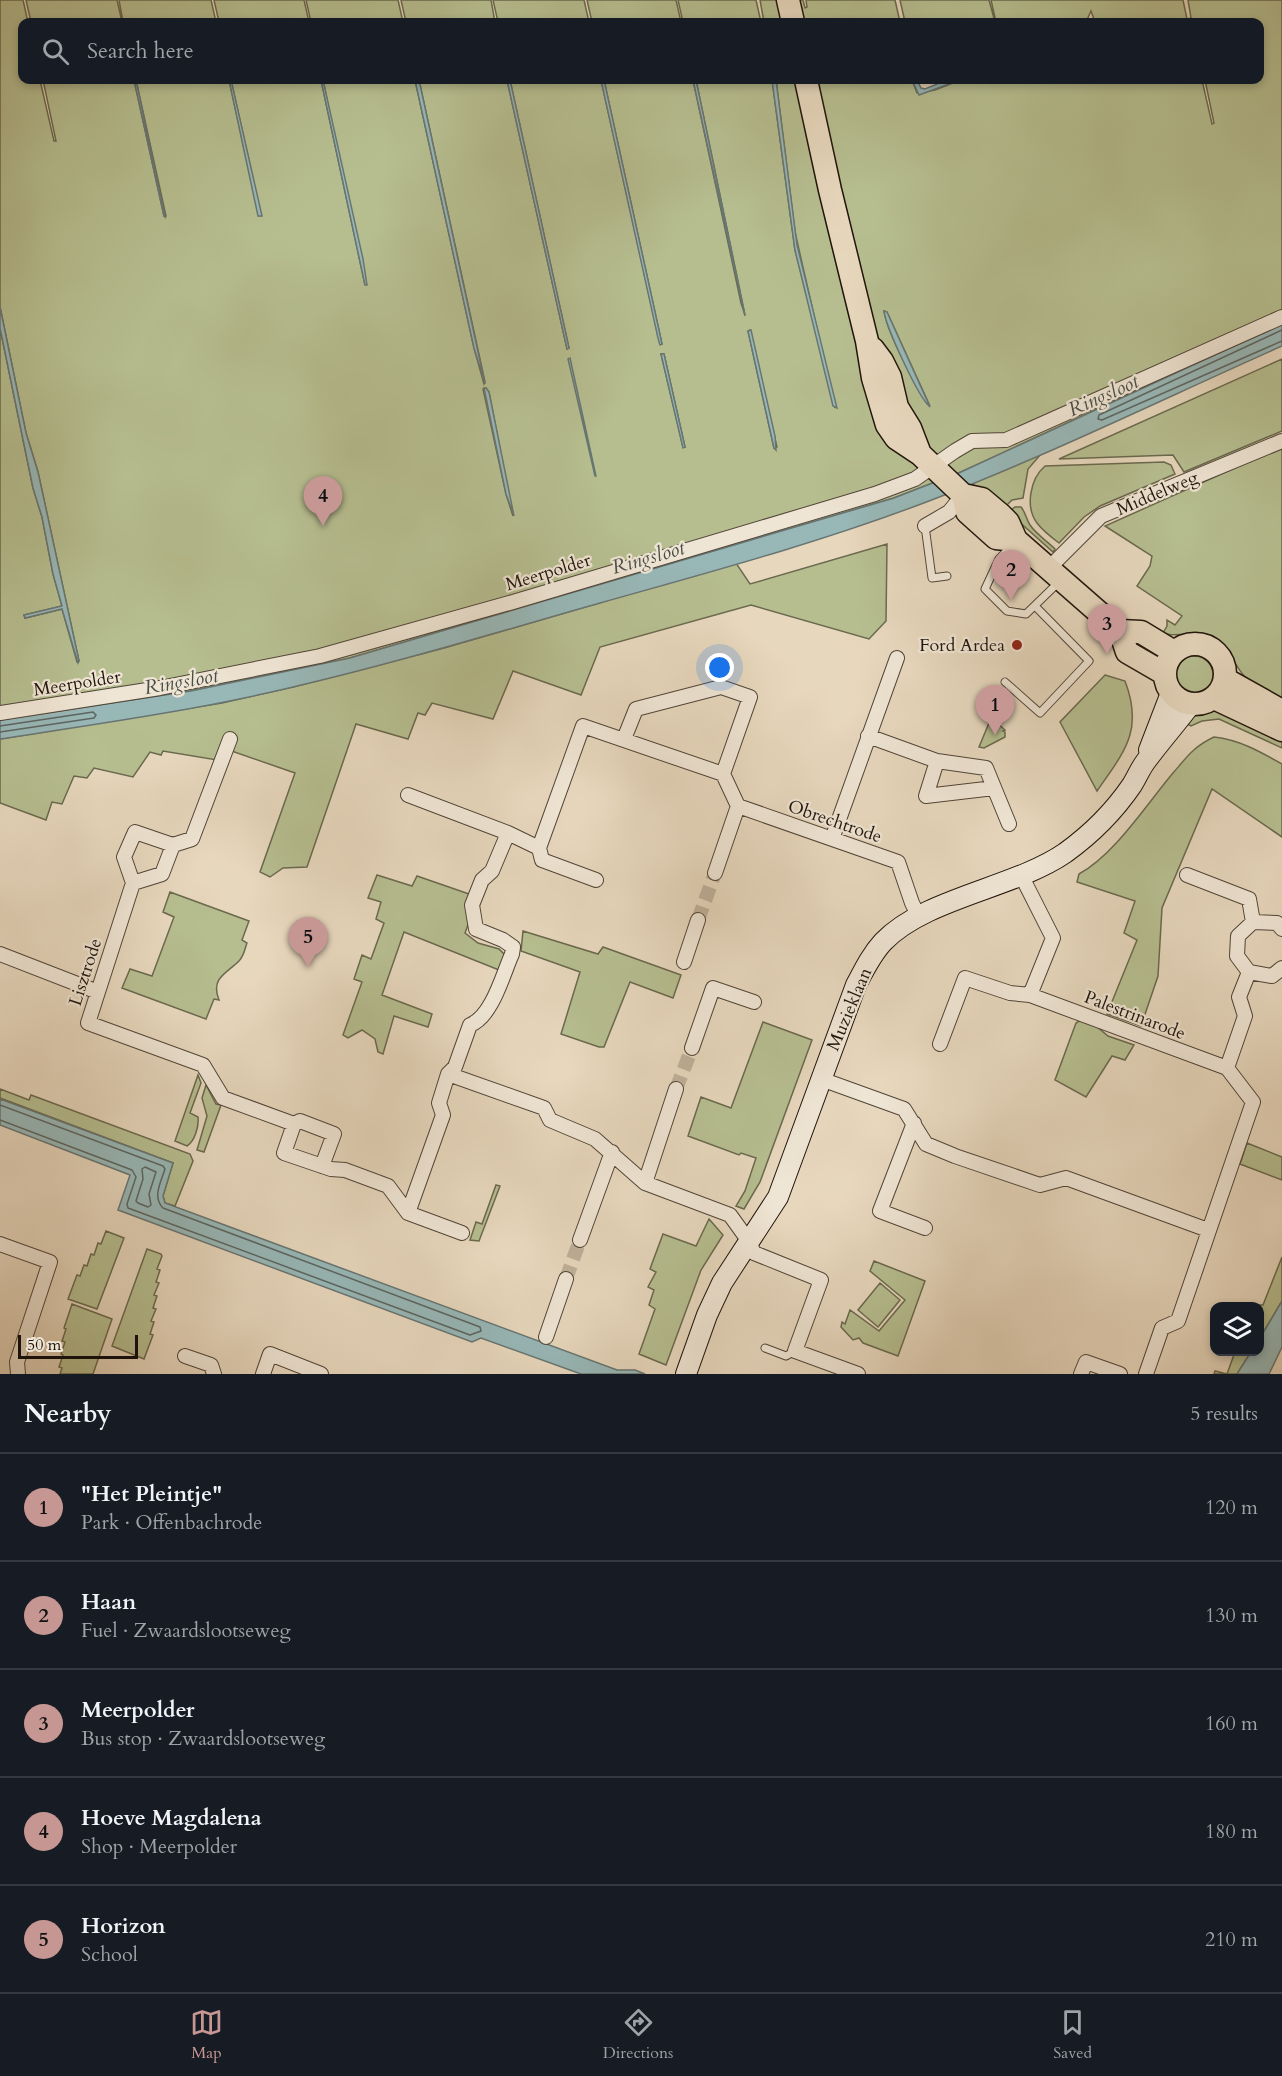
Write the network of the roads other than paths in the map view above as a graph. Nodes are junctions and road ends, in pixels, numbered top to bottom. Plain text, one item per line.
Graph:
1 (788, 0) edge
2 (792, 18) edge
3 (807, 84) edge
4 (1282, 317) edge
5 (1282, 441) edge
6 (945, 478) junction
7 (925, 526) joint
8 (1016, 540) junction
9 (1054, 574) junction
10 (947, 576) dead end
11 (1035, 606) junction
12 (1120, 631) junction
13 (1174, 652) junction
14 (897, 658) dead end
15 (1225, 679) junction
16 (1005, 682) dead end
17 (1176, 690) junction
18 (1214, 698) junction
19 (1282, 711) edge
20 (0, 713) edge
21 (1282, 730) edge
22 (868, 736) junction
23 (230, 739) dead end
24 (624, 739) junction
25 (937, 761) junction
26 (723, 774) junction
27 (994, 788) junction
28 (408, 795) dead end
29 (738, 806) junction
30 (1009, 824) dead end
31 (508, 833) junction
32 (832, 839) junction
33 (173, 845) junction
34 (539, 848) junction
35 (715, 873) tunnel mouth
36 (1021, 875) junction
37 (1187, 875) dead end
38 (596, 880) dead end
39 (133, 883) junction
40 (919, 917) junction
41 (698, 920) tunnel mouth
42 (1253, 922) junction
43 (1282, 929) edge
44 (0, 954) edge
45 (684, 962) dead end
46 (1282, 968) edge
47 (1249, 972) junction
48 (98, 992) junction
49 (1030, 995) junction
50 (754, 1002) dead end
51 (940, 1044) dead end
52 (692, 1048) tunnel mouth
53 (1227, 1068) junction
54 (448, 1074) junction
55 (821, 1079) junction
56 (676, 1089) tunnel mouth
57 (914, 1123) junction
58 (294, 1124) junction
59 (612, 1152) junction
60 (322, 1166) junction
61 (645, 1183) junction
62 (408, 1213) junction
63 (925, 1228) dead end
64 (1208, 1230) junction
65 (462, 1233) dead end
66 (580, 1240) tunnel mouth
67 (748, 1240) junction
68 (0, 1244) edge
69 (566, 1279) tunnel mouth
70 (546, 1337) dead end
71 (765, 1348) dead end
72 (795, 1351) junction
73 (185, 1356) dead end
74 (18, 1374) edge
75 (214, 1374) edge
76 (263, 1374) edge
77 (321, 1374) edge
78 (686, 1374) edge
79 (858, 1374) edge
80 (1082, 1374) edge
81 (1120, 1374) edge
82 (1146, 1374) edge

1 - 2 main road
3 - 6 main road
4 - 6 street, Meerpolder
5 - 9 street, Middelweg
6 - 7 street, Meerpolder
6 - 8 main road
6 - 20 street, Meerpolder
7 - 10 lane
8 - 9 main road
8 - 11 lane
9 - 11 lane
9 - 12 main road
11 - 16 lane
12 - 13 main road
12 - 17 main road
13 - 15 main road
13 - 17 main road
14 - 22 street
15 - 18 main road
15 - 19 main road
17 - 18 main road
17 - 36 street, Muzieklaan
18 - 21 main road
22 - 25 street
22 - 32 street
23 - 33 street
24 - 26 street
24 - 26 street
24 - 34 street
25 - 27 street
25 - 27 street
26 - 29 street
27 - 30 street
28 - 31 street
29 - 32 street, Obrechtrode
29 - 35 street
31 - 34 street
31 - 54 street
32 - 40 street, Obrechtrode
33 - 39 street
33 - 39 street
34 - 38 street
36 - 40 street, Muzieklaan
36 - 49 street
37 - 42 street
39 - 48 street, Lisztrode
40 - 55 street, Muzieklaan
41 - 45 street
42 - 43 street
42 - 47 street
44 - 48 street
46 - 47 street
47 - 53 street
48 - 58 street, Lisztrode
49 - 51 street, Palestrinarode
49 - 53 street, Palestrinarode
50 - 52 street
53 - 64 street
54 - 59 street
54 - 62 street
55 - 57 street
55 - 67 street, Muzieklaan
56 - 61 street
57 - 63 street
57 - 64 street
58 - 60 street
58 - 60 street
59 - 61 street
59 - 66 street
60 - 62 street
61 - 67 street
62 - 65 street
64 - 82 street
67 - 72 street
67 - 78 street, Muzieklaan
68 - 74 street
69 - 70 street
71 - 72 lane
72 - 79 street
73 - 75 street
76 - 77 street
80 - 81 street

